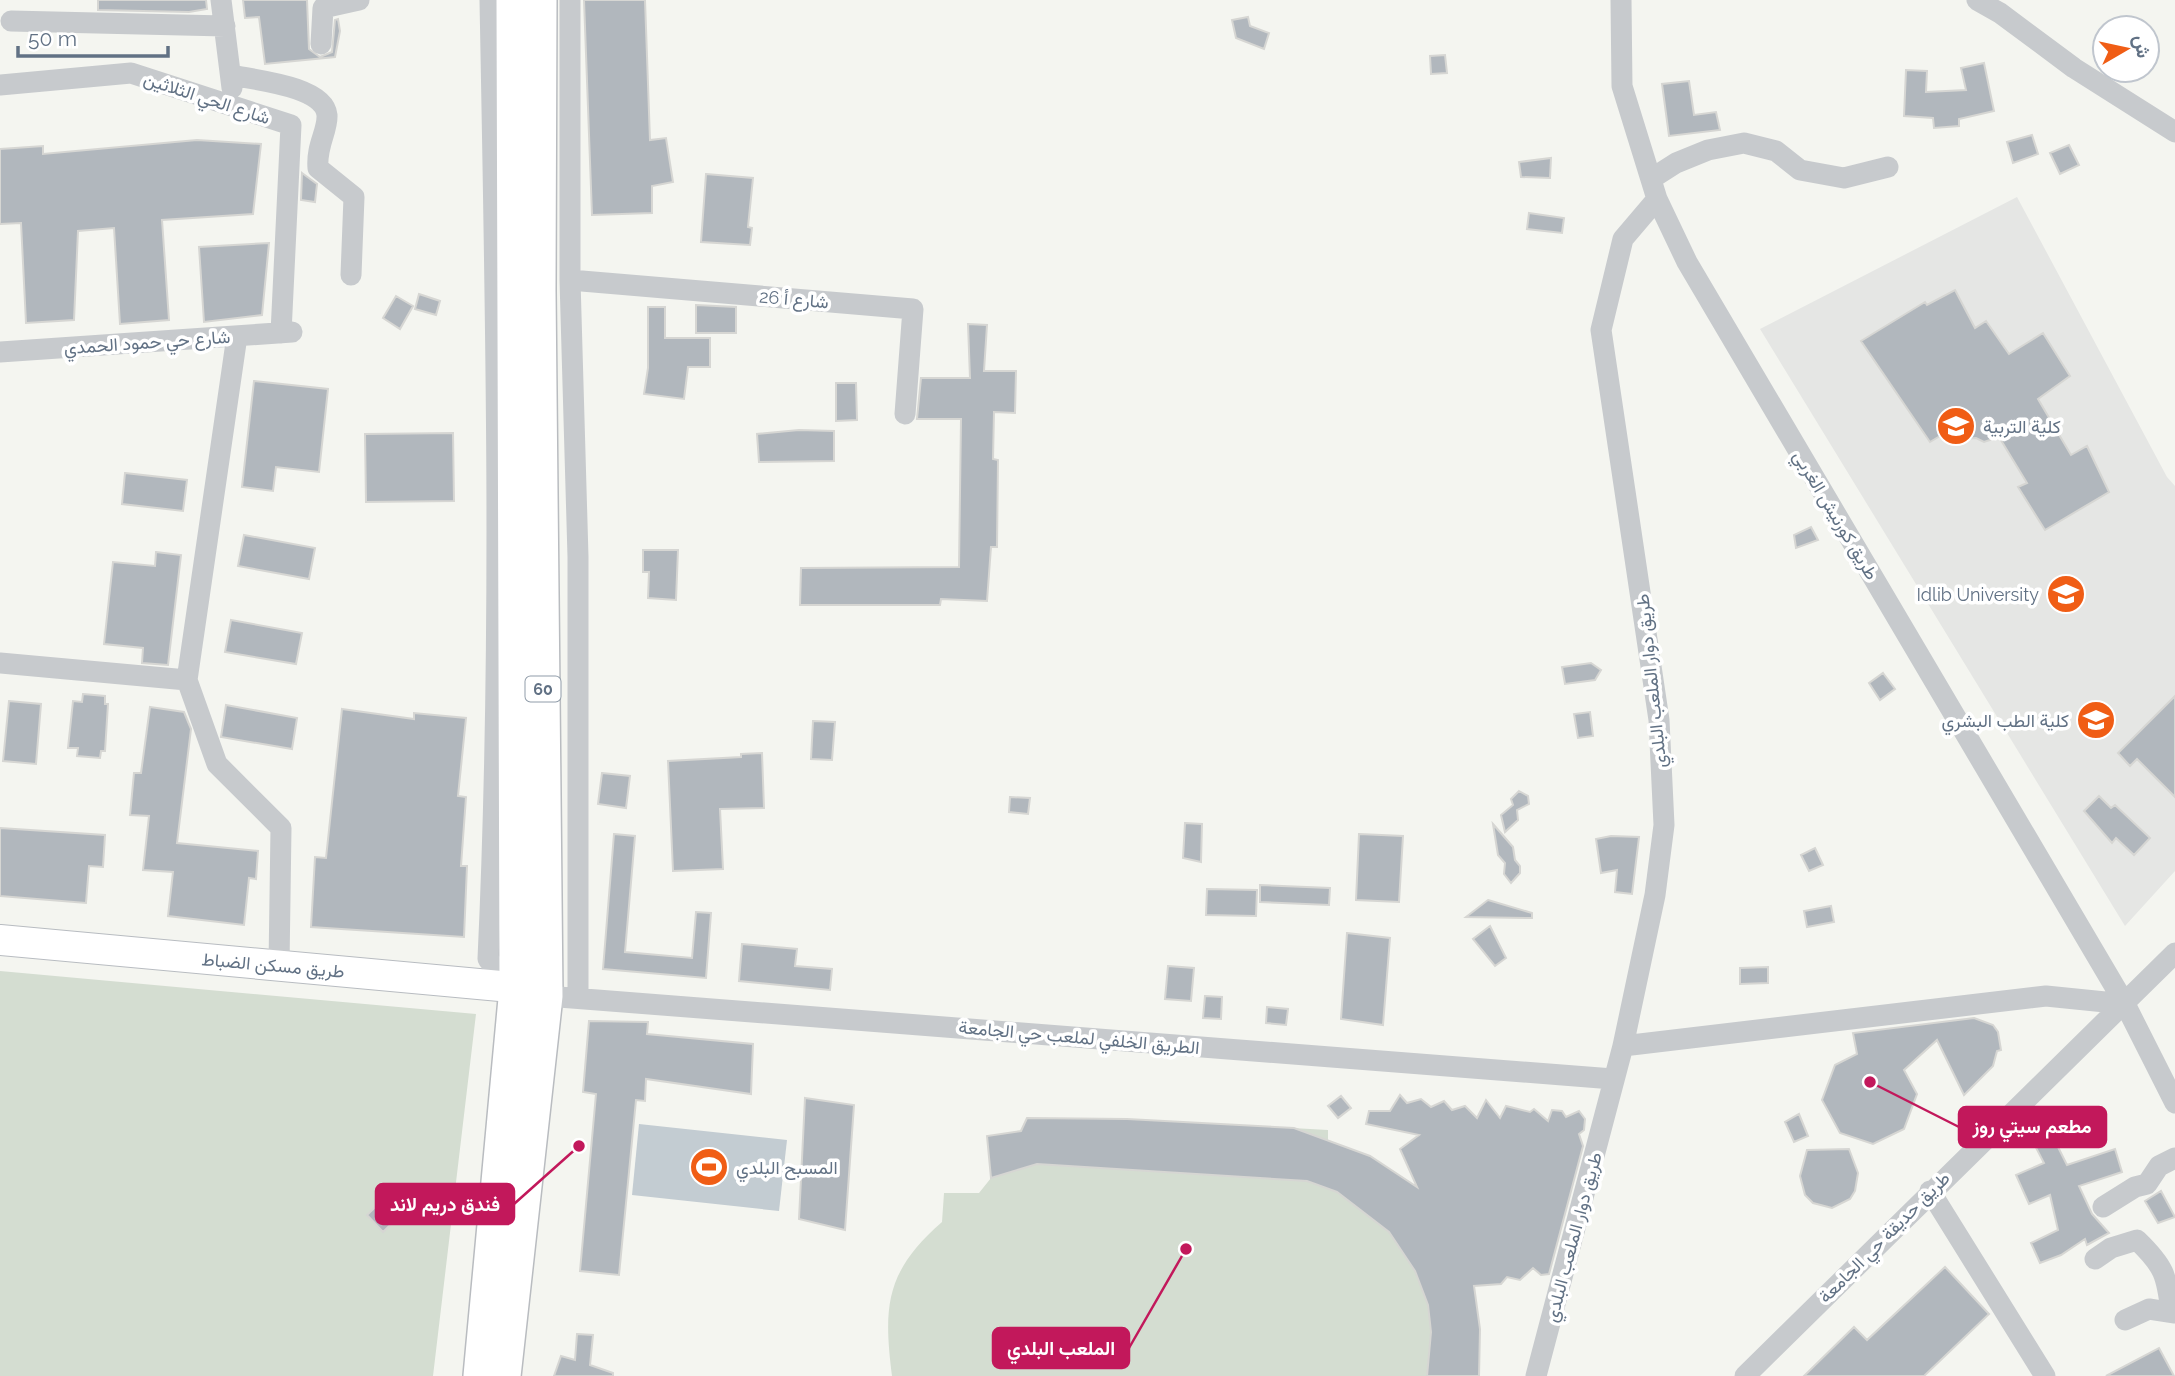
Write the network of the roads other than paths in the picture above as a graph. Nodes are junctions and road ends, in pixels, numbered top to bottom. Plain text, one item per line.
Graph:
1 (221, 0) edge
2 (359, 0) edge
3 (490, 0) edge
4 (513, 0) edge
5 (540, 0) edge
6 (570, 0) edge
7 (1621, 0) edge
8 (1977, 0) edge
9 (11, 21) dead end
10 (225, 26) junction
11 (321, 44) dead end
12 (231, 75) junction
13 (0, 85) edge
14 (234, 106) junction
15 (2175, 132) edge
16 (1888, 167) dead end
17 (1654, 189) junction
18 (351, 275) dead end
19 (570, 280) junction
20 (288, 333) joint
21 (237, 336) junction
22 (0, 352) edge
23 (905, 414) dead end
24 (0, 663) edge
25 (187, 680) junction
26 (0, 940) edge
27 (2175, 953) edge
28 (279, 965) junction
29 (538, 992) junction
30 (2125, 1004) junction
31 (1623, 1046) junction
32 (1613, 1079) junction
33 (2175, 1103) edge
34 (2175, 1158) edge
35 (1930, 1191) junction
36 (2103, 1207) dead end
37 (2095, 1259) dead end
38 (2173, 1313) edge
39 (2125, 1320) dead end
40 (480, 1376) edge
41 (503, 1376) edge
42 (1536, 1376) edge
43 (1745, 1376) edge
44 (2045, 1376) edge

1 - 10 street
2 - 11 street
3 - 29 street
4 - 29 main road, 60
5 - 29 main road, 60
6 - 19 street
7 - 17 street, طريق كورنيش الغربي
8 - 15 street
9 - 10 street
10 - 12 street
12 - 14 street
12 - 18 street
13 - 14 street, شارع الحي الثلاثين
14 - 20 street, شارع الحي الثلاثين
16 - 17 street, طريق دوار الملعب البلدي
17 - 30 street, طريق كورنيش الغربي
17 - 31 street, طريق دوار الملعب البلدي
19 - 23 street, شارع أ 26
19 - 29 street
20 - 21 street, شارع حي حمود الحمدي
21 - 22 street, شارع حي حمود الحمدي
21 - 25 street
24 - 25 street
25 - 28 street
26 - 28 street, طريق مسكن الضباط
27 - 30 street, طريق حديقة حي الجامعة
28 - 29 street, طريق مسكن الضباط
29 - 32 street, الطريق الخلفي لملعب حي الجامعة
29 - 40 main road, 60
29 - 41 main road, 60
30 - 31 street
30 - 33 street, طريق كورنيش الغربي
30 - 35 street, طريق حديقة حي الجامعة
31 - 32 street, طريق دوار الملعب البلدي
32 - 42 street, طريق دوار الملعب البلدي
34 - 36 street
35 - 43 street, طريق حديقة حي الجامعة
35 - 44 street
37 - 38 street
38 - 39 street

